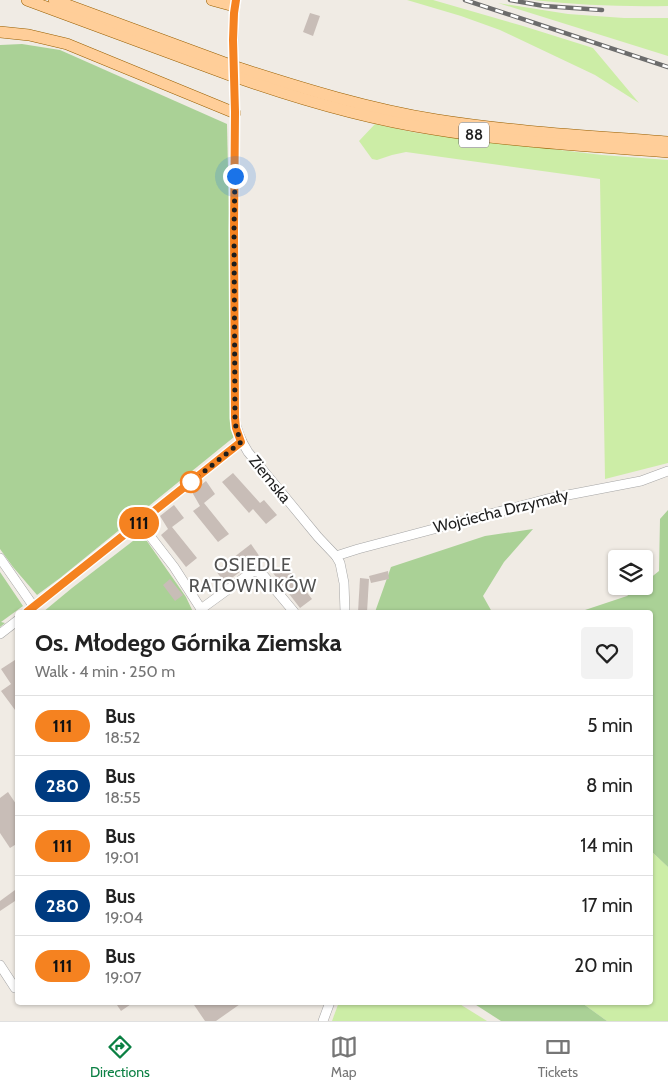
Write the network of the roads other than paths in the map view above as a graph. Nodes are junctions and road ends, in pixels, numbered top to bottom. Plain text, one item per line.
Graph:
1 (27, 0) edge
2 (54, 0) edge
3 (77, 0) edge
4 (212, 0) edge
5 (235, 3) edge
6 (92, 14) junction
7 (0, 32) edge
8 (235, 71) junction
9 (235, 112) junction
10 (668, 142) edge
11 (668, 152) edge
12 (241, 442) junction
13 (668, 471) edge
14 (140, 523) junction
15 (336, 556) junction
16 (0, 558) edge
17 (31, 610) edge
18 (292, 610) edge
19 (345, 610) edge
20 (15, 622) edge
21 (0, 634) edge
22 (0, 965) edge
23 (15, 988) dead end
24 (329, 1005) edge
25 (323, 1021) edge

1 - 8 main road, 88
2 - 6 main road, 88
3 - 6 main road
4 - 5 main road
5 - 9 street, Ziemska
6 - 8 main road, 88
7 - 9 main road
8 - 10 main road, 88
8 - 11 main road, 88
9 - 12 street, Ziemska
12 - 14 street
12 - 15 street, Ziemska
13 - 15 street, Wojciecha Drzymały
14 - 17 street
14 - 18 street
15 - 19 street, Ziemska
16 - 17 street
20 - 21 street
22 - 23 street
24 - 25 street

